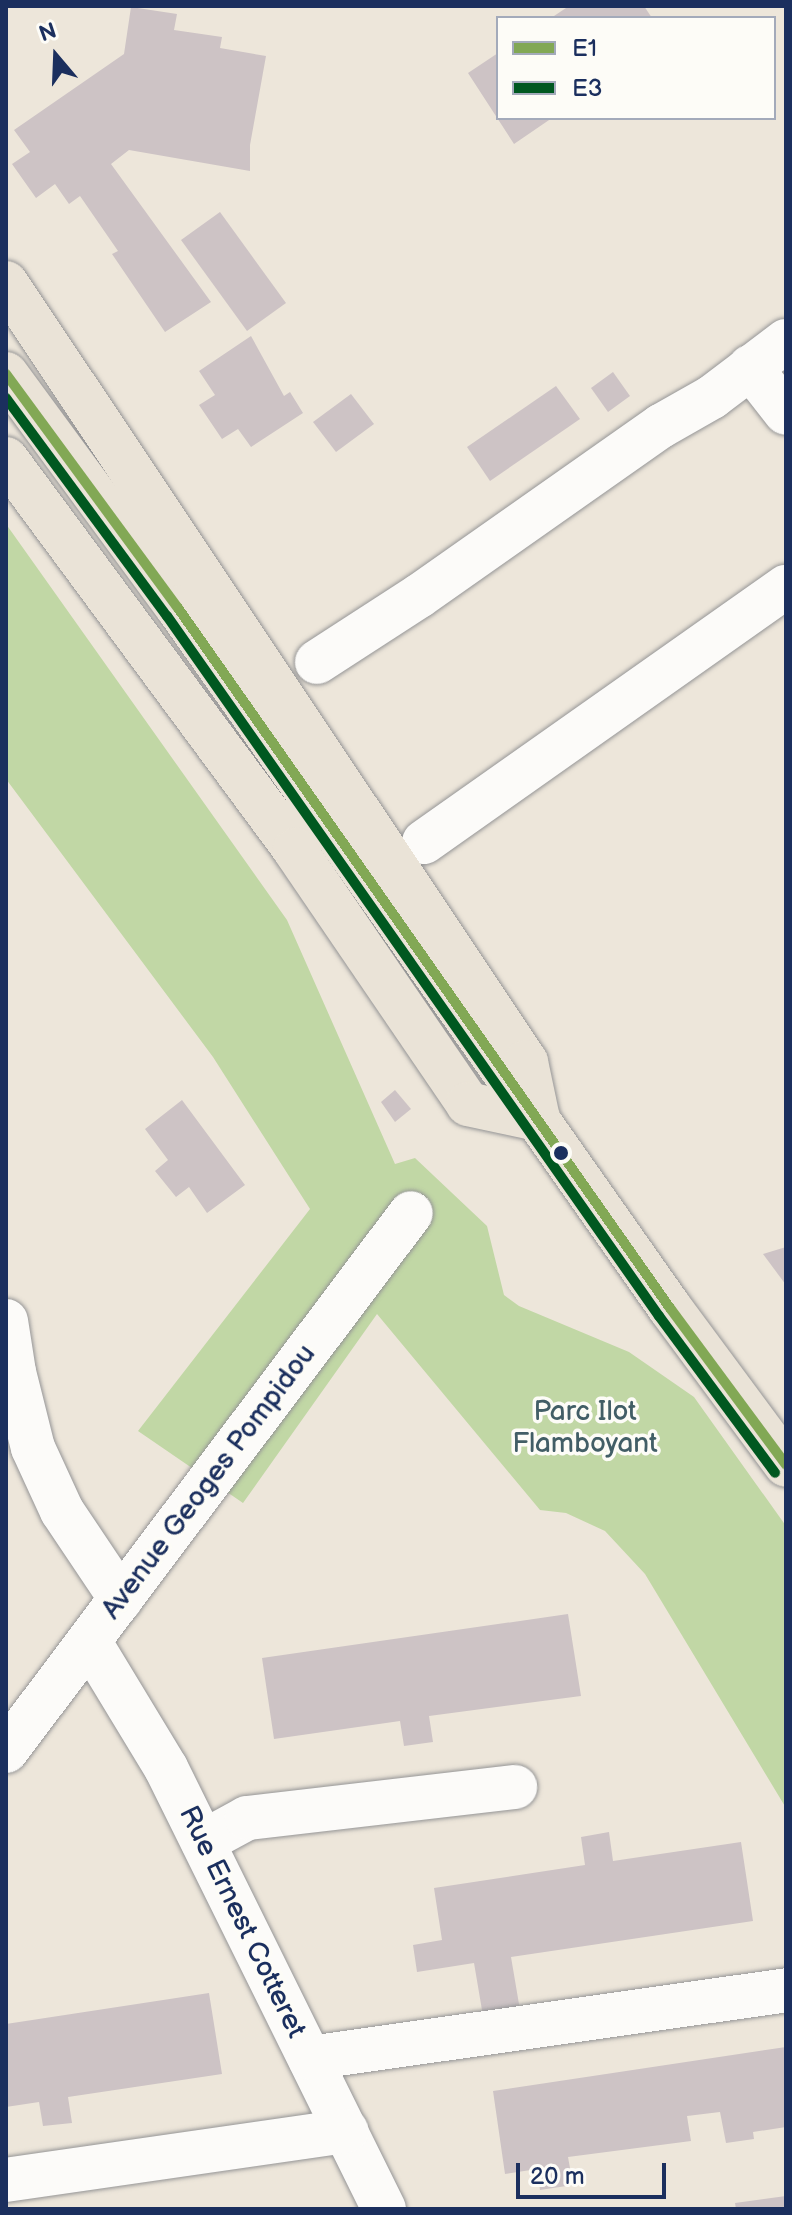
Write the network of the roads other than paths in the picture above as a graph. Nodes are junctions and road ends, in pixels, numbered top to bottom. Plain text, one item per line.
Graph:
1 (6, 283) edge
2 (786, 341) edge
3 (750, 367) junction
4 (6, 374) edge
5 (786, 413) edge
6 (6, 459) edge
7 (786, 587) edge
8 (317, 662) dead end
9 (424, 842) dead end
10 (538, 1119) junction
11 (411, 1213) dead end
12 (6, 1321) edge
13 (786, 1465) edge
14 (121, 1599) junction
15 (89, 1641) junction
16 (6, 1751) edge
17 (515, 1787) dead end
18 (203, 1842) junction
19 (786, 1990) edge
20 (310, 2058) junction
21 (346, 2131) junction
22 (6, 2180) edge
23 (384, 2209) edge

1 - 10 main road
2 - 3 street
3 - 5 street
3 - 8 street
4 - 10 main road
6 - 10 main road
7 - 9 street
10 - 13 main road
11 - 14 street, Avenue Geoges Pompidou
12 - 14 street
14 - 15 street, Avenue Geoges Pompidou
15 - 16 street, Avenue Geoges Pompidou
15 - 18 street, Rue Ernest Cotteret
17 - 18 street
18 - 20 street, Rue Ernest Cotteret
19 - 20 street
20 - 21 street, Rue Ernest Cotteret
21 - 22 street
21 - 23 street, Rue Ernest Cotteret

